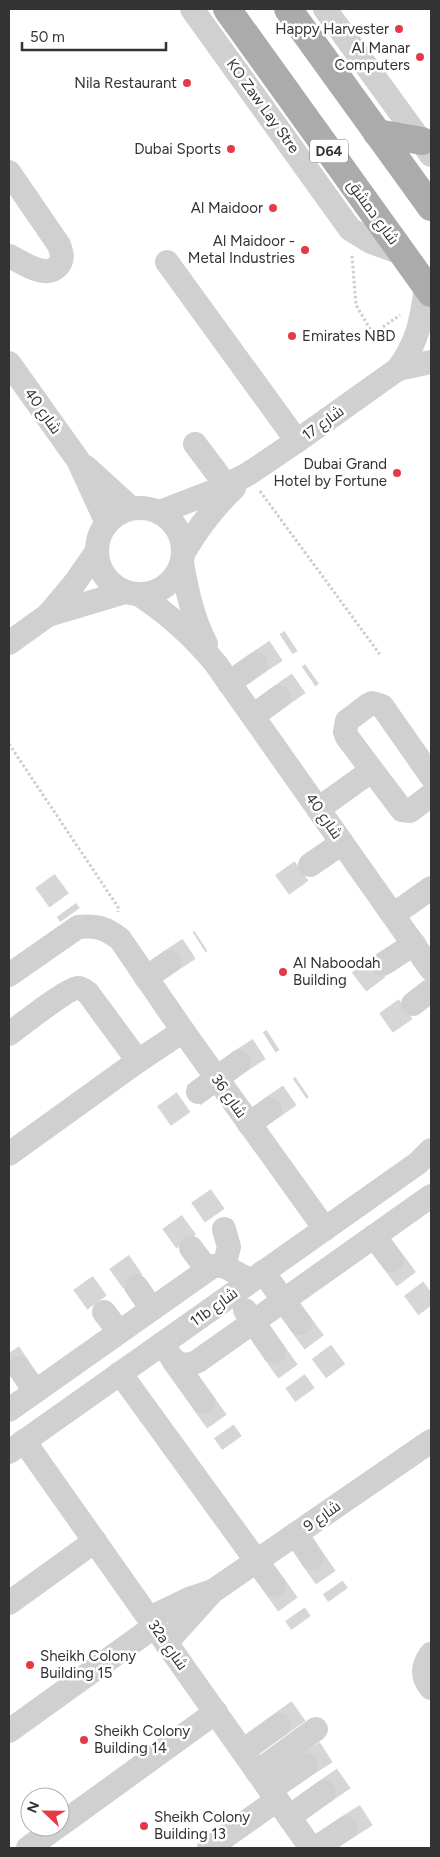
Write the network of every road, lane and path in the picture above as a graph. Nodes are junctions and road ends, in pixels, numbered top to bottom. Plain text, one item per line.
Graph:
1 (192, 9) edge
2 (227, 9) edge
3 (288, 9) edge
4 (324, 9) edge
5 (377, 132) junction
6 (426, 148) edge
7 (9, 172) edge
8 (431, 207) edge
9 (350, 229) junction
10 (404, 254) junction
11 (9, 256) edge
12 (168, 262) dead end
13 (429, 289) edge
14 (373, 334) dead end
15 (431, 362) edge
16 (10, 367) edge
17 (398, 370) junction
18 (297, 441) junction
19 (195, 444) dead end
20 (78, 460) junction
21 (248, 474) junction
22 (226, 485) junction
23 (131, 508) junction
24 (160, 512) junction
25 (107, 523) junction
26 (97, 551) junction
27 (183, 558) junction
28 (131, 593) junction
29 (48, 614) junction
30 (14, 632) edge
31 (381, 656) dead end
32 (258, 667) tunnel mouth
33 (226, 678) junction
34 (282, 701) tunnel mouth
35 (255, 719) junction
36 (9, 744) edge
37 (372, 771) junction
38 (431, 776) edge
39 (431, 795) edge
40 (318, 809) junction
41 (342, 843) junction
42 (310, 865) tunnel mouth
43 (431, 888) edge
44 (393, 915) junction
45 (111, 932) junction
46 (56, 942) junction
47 (424, 953) edge
48 (169, 962) tunnel mouth
49 (384, 964) tunnel mouth
50 (141, 971) junction
51 (9, 976) edge
52 (431, 990) edge
53 (413, 1004) tunnel mouth
54 (183, 1031) junction
55 (9, 1034) edge
56 (138, 1061) junction
57 (240, 1062) tunnel mouth
58 (208, 1085) junction
59 (270, 1109) tunnel mouth
60 (249, 1124) junction
61 (9, 1154) edge
62 (427, 1157) edge
63 (431, 1196) edge
64 (224, 1229) tunnel mouth
65 (325, 1229) junction
66 (374, 1236) junction
67 (191, 1248) tunnel mouth
68 (392, 1260) tunnel mouth
69 (215, 1268) junction
70 (249, 1282) junction
71 (136, 1286) tunnel mouth
72 (284, 1300) junction
73 (152, 1309) junction
74 (104, 1312) tunnel mouth
75 (254, 1322) junction
76 (300, 1323) tunnel mouth
77 (119, 1332) junction
78 (167, 1352) junction
79 (274, 1352) tunnel mouth
80 (19, 1368) tunnel mouth
81 (120, 1373) junction
82 (35, 1391) junction
83 (202, 1402) tunnel mouth
84 (9, 1410) edge
85 (431, 1441) edge
86 (16, 1447) edge
87 (296, 1534) junction
88 (95, 1541) junction
89 (312, 1558) tunnel mouth
90 (256, 1562) junction
91 (274, 1586) tunnel mouth
92 (9, 1603) edge
93 (157, 1629) junction
94 (431, 1654) edge
95 (431, 1688) edge
96 (216, 1712) junction
97 (279, 1725) tunnel mouth
98 (316, 1728) dead end
99 (9, 1731) edge
100 (242, 1751) junction
101 (306, 1765) tunnel mouth
102 (324, 1792) tunnel mouth
103 (273, 1794) junction
104 (70, 1818) edge
105 (346, 1828) tunnel mouth
106 (44, 1837) edge
107 (28, 1848) edge
108 (209, 1848) edge
109 (311, 1848) edge
110 (316, 1848) edge

1 - 9 street, KO Zaw Lay Stre
2 - 10 main road, شارع دمشق / D64
3 - 5 main road
4 - 6 street
5 - 6 main road
5 - 8 main road
7 - 11 street
9 - 10 street, KO Zaw Lay Stre
9 - 14 path
10 - 13 main road, شارع دمشق / D64
12 - 18 street
13 - 17 street, شارع 17
15 - 17 street, شارع 17
16 - 20 street, شارع 40
17 - 18 street, شارع 17
18 - 21 street, شارع 17
19 - 22 street
20 - 23 street, شارع 40
20 - 25 street, شارع 40
21 - 22 street, شارع 17
21 - 27 street, شارع 17
21 - 31 path
22 - 24 street, شارع 17
23 - 24 street
23 - 25 street
24 - 27 street
25 - 26 street
26 - 28 street
26 - 29 street
27 - 28 street
27 - 33 street, شارع 40
28 - 29 street
28 - 33 street, شارع 40
29 - 30 street
32 - 33 street
33 - 35 street, شارع 40
34 - 35 street
35 - 40 street, شارع 40
36 - 45 path
37 - 38 street
37 - 39 street
37 - 40 street
40 - 41 street, شارع 40
41 - 42 street
41 - 44 street, شارع 40
43 - 44 street
44 - 47 street, شارع 40
45 - 46 street
45 - 50 street, شارع 36
46 - 50 street
46 - 51 street
47 - 49 street
48 - 50 street
50 - 54 street, شارع 36
52 - 53 street
54 - 56 street
54 - 58 street, شارع 36
55 - 56 street
56 - 61 street
57 - 58 street
58 - 60 street, شارع 36
59 - 60 street
60 - 65 street, شارع 36
62 - 65 street, 11b شارع
63 - 66 street
64 - 69 street
65 - 70 street, 11b شارع
66 - 68 street
66 - 72 street
67 - 69 street
69 - 70 street
69 - 73 street
70 - 72 street
70 - 75 street
70 - 78 street, 11b شارع
71 - 73 street
72 - 75 street
72 - 76 street
73 - 77 street
74 - 77 street
75 - 78 street
75 - 79 street
77 - 82 street
78 - 81 street, 11b شارع
78 - 83 street
80 - 82 street
81 - 86 street, 11b شارع
81 - 90 street
82 - 84 street
85 - 87 street, شارع 9
86 - 88 street, 32a شارع
87 - 89 street
87 - 90 street, شارع 9
88 - 92 street
88 - 93 street, 32a شارع
90 - 91 street
90 - 93 street, شارع 9
93 - 96 street, 32a شارع
93 - 99 street, شارع 9
94 - 95 street
96 - 100 street, 32a شارع
96 - 104 street
97 - 100 street
98 - 103 street
100 - 103 street, 32a شارع
101 - 103 street
102 - 103 street
103 - 108 street
103 - 109 street, 32a شارع
105 - 110 street
106 - 107 street

